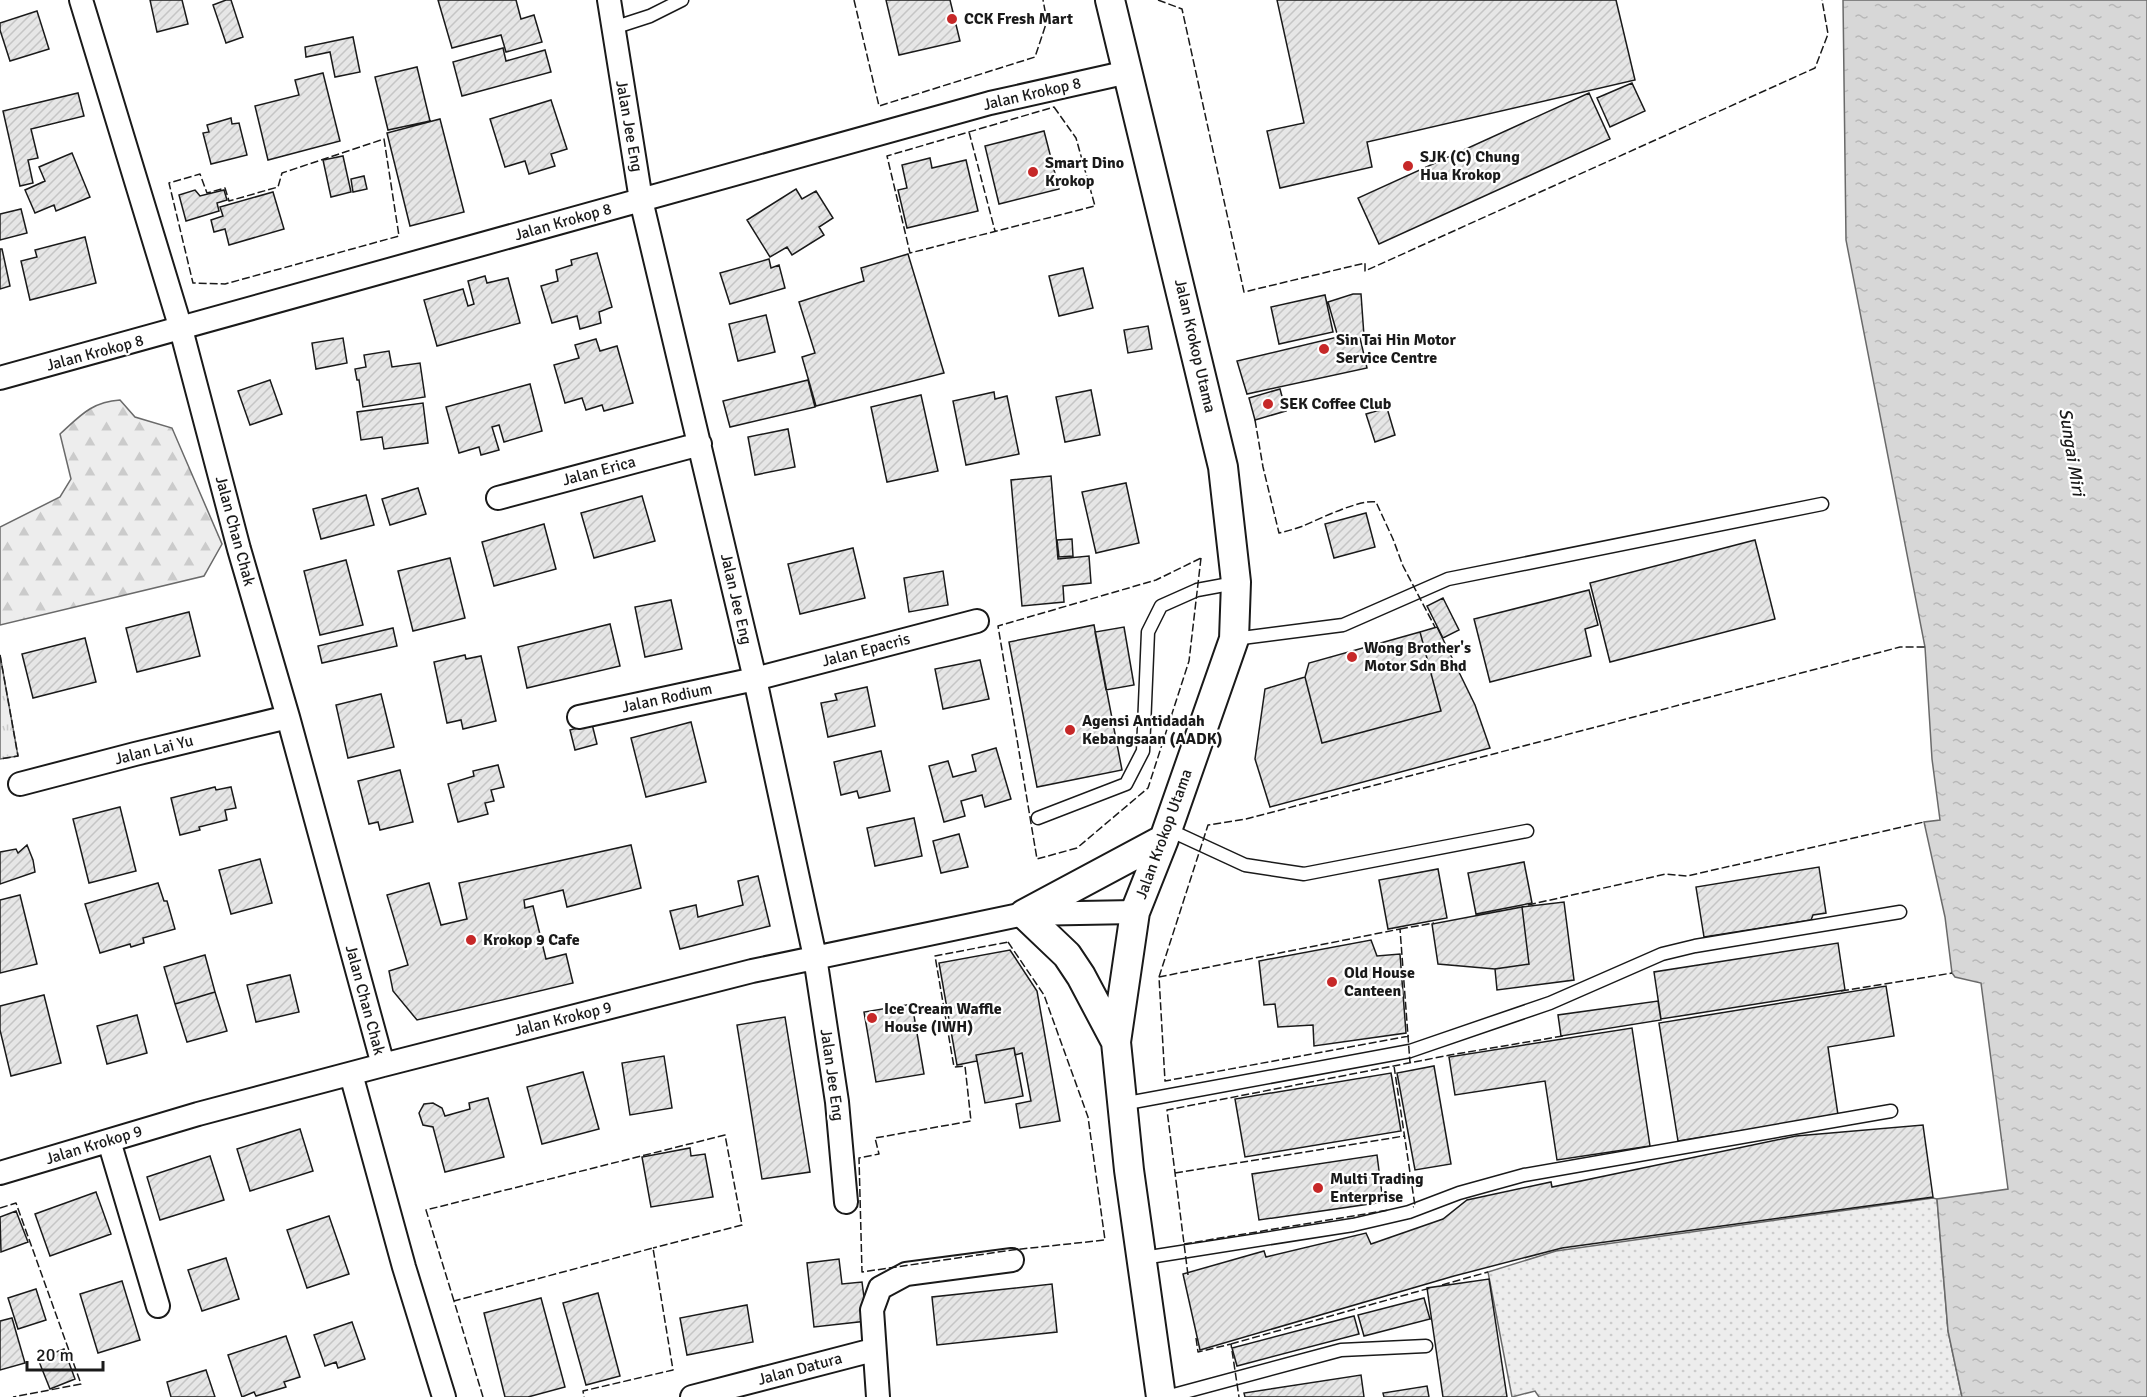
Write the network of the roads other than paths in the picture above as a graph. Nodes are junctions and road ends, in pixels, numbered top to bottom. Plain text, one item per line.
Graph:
1 (81, 0) edge
2 (609, 0) edge
3 (682, 0) edge
4 (1110, 0) edge
5 (613, 28) junction
6 (1128, 72) junction
7 (641, 200) junction
8 (181, 329) junction
9 (0, 378) edge
10 (700, 444) junction
11 (498, 498) dead end
12 (1822, 504) dead end
13 (1236, 582) junction
14 (977, 621) dead end
15 (1234, 639) junction
16 (755, 679) junction
17 (288, 717) junction
18 (579, 717) dead end
19 (20, 784) dead end
20 (1038, 818) dead end
21 (1527, 831) dead end
22 (1165, 834) junction
23 (1135, 912) junction
24 (1900, 912) dead end
25 (1024, 914) junction
26 (815, 957) junction
27 (1116, 1042) junction
28 (383, 1065) junction
29 (351, 1074) junction
30 (1121, 1105) junction
31 (1891, 1111) dead end
32 (109, 1141) junction
33 (0, 1173) edge
34 (846, 1202) dead end
35 (1143, 1258) junction
36 (1012, 1260) dead end
37 (158, 1306) dead end
38 (1426, 1346) dead end
39 (873, 1350) junction
40 (444, 1397) edge
41 (692, 1397) edge
42 (878, 1397) edge
43 (1161, 1397) edge
44 (1166, 1397) edge

1 - 8 street, Jalan Chan Chak
2 - 5 street, Jalan Jee Eng
3 - 5 lane
4 - 6 street, Jalan Krokop Utama
5 - 7 street, Jalan Jee Eng
6 - 7 street, Jalan Krokop 8
6 - 13 street, Jalan Krokop Utama
7 - 8 street, Jalan Krokop 8
7 - 10 street, Jalan Jee Eng
8 - 9 street, Jalan Krokop 8
8 - 17 street, Jalan Chan Chak
10 - 11 street, Jalan Erica
10 - 16 street, Jalan Jee Eng
12 - 15 lane
13 - 15 street, Jalan Krokop Utama
13 - 20 lane
14 - 16 street, Jalan Epacris
15 - 22 street, Jalan Krokop Utama
16 - 18 street, Jalan Rodium
16 - 26 street, Jalan Jee Eng
17 - 19 street, Jalan Lai Yu
17 - 28 street, Jalan Chan Chak
21 - 22 lane
22 - 23 street, Jalan Krokop Utama
22 - 25 street
23 - 25 street, Jalan Krokop 9
23 - 27 street, Jalan Krokop Utama
24 - 30 lane
25 - 26 street, Jalan Krokop 9
25 - 27 street
26 - 28 street, Jalan Krokop 9
26 - 34 street, Jalan Jee Eng
27 - 30 street, Jalan Krokop Utama
28 - 29 street, Jalan Krokop 9
29 - 32 street, Jalan Krokop 9
29 - 40 street
30 - 35 street, Jalan Krokop Utama
31 - 35 lane
32 - 33 street, Jalan Krokop 9
32 - 37 street
35 - 43 street, Jalan Krokop Utama
36 - 39 street
38 - 44 lane
39 - 41 street, Jalan Datura
39 - 42 street

